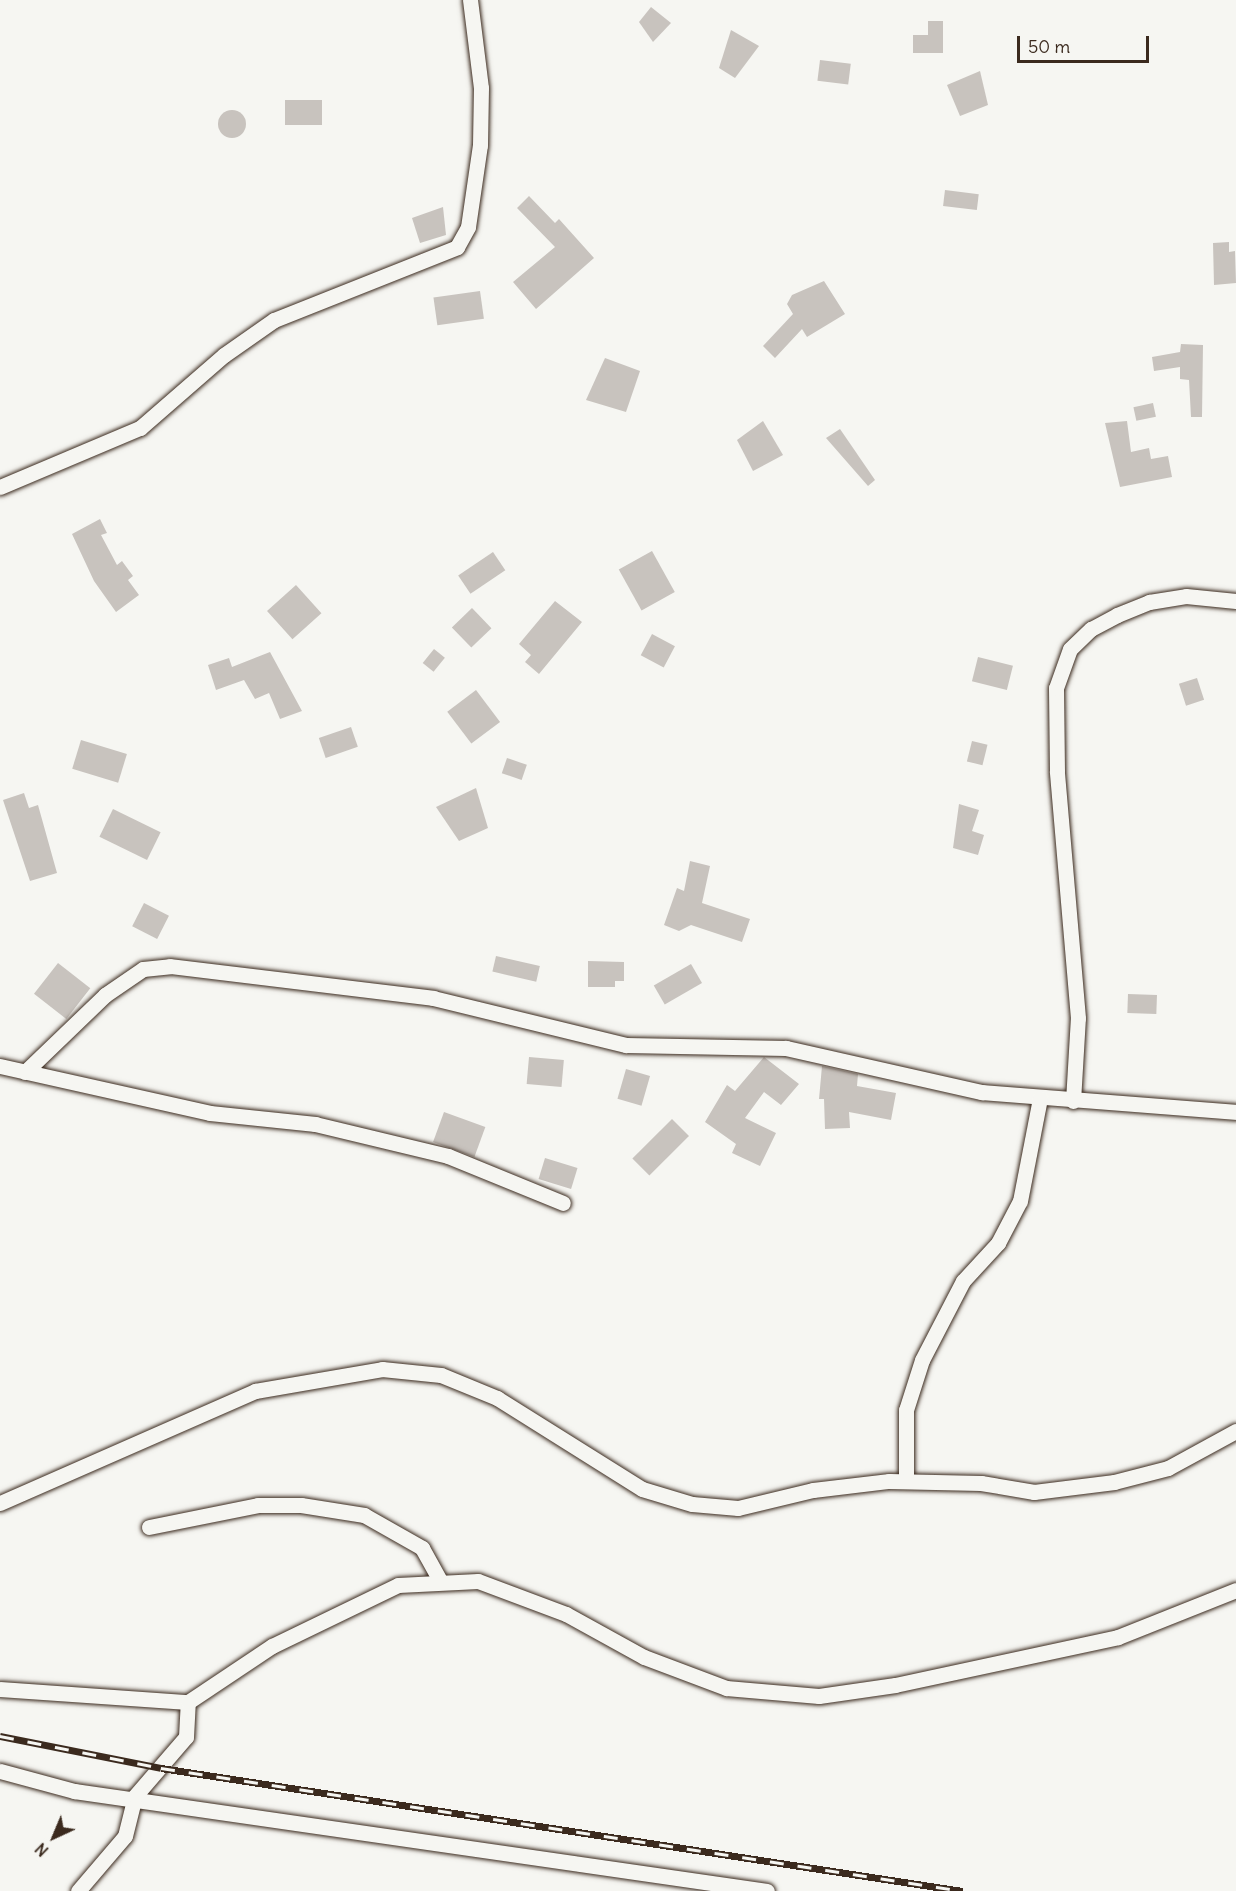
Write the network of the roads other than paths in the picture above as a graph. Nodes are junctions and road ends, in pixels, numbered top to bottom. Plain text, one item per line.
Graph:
1 (470, 0) edge
2 (0, 487) edge
3 (1236, 601) edge
4 (0, 1066) edge
5 (25, 1072) junction
6 (1040, 1098) junction
7 (1073, 1101) junction
8 (1236, 1112) edge
9 (563, 1203) dead end
10 (1236, 1431) edge
11 (906, 1481) junction
12 (0, 1503) edge
13 (149, 1527) dead end
14 (440, 1580) junction
15 (1236, 1590) edge
16 (0, 1689) edge
17 (188, 1702) junction
18 (0, 1771) edge
19 (135, 1796) junction
20 (690, 1885) edge
21 (78, 1891) edge
22 (767, 1891) edge

1 - 2 street
3 - 7 street
4 - 5 street
5 - 6 street
5 - 9 street
6 - 7 street
6 - 11 street
7 - 8 street
10 - 11 street
11 - 12 street
13 - 14 street
14 - 15 street
14 - 17 street
16 - 17 street
17 - 19 street
18 - 19 street
19 - 20 street
19 - 21 street
20 - 22 street

